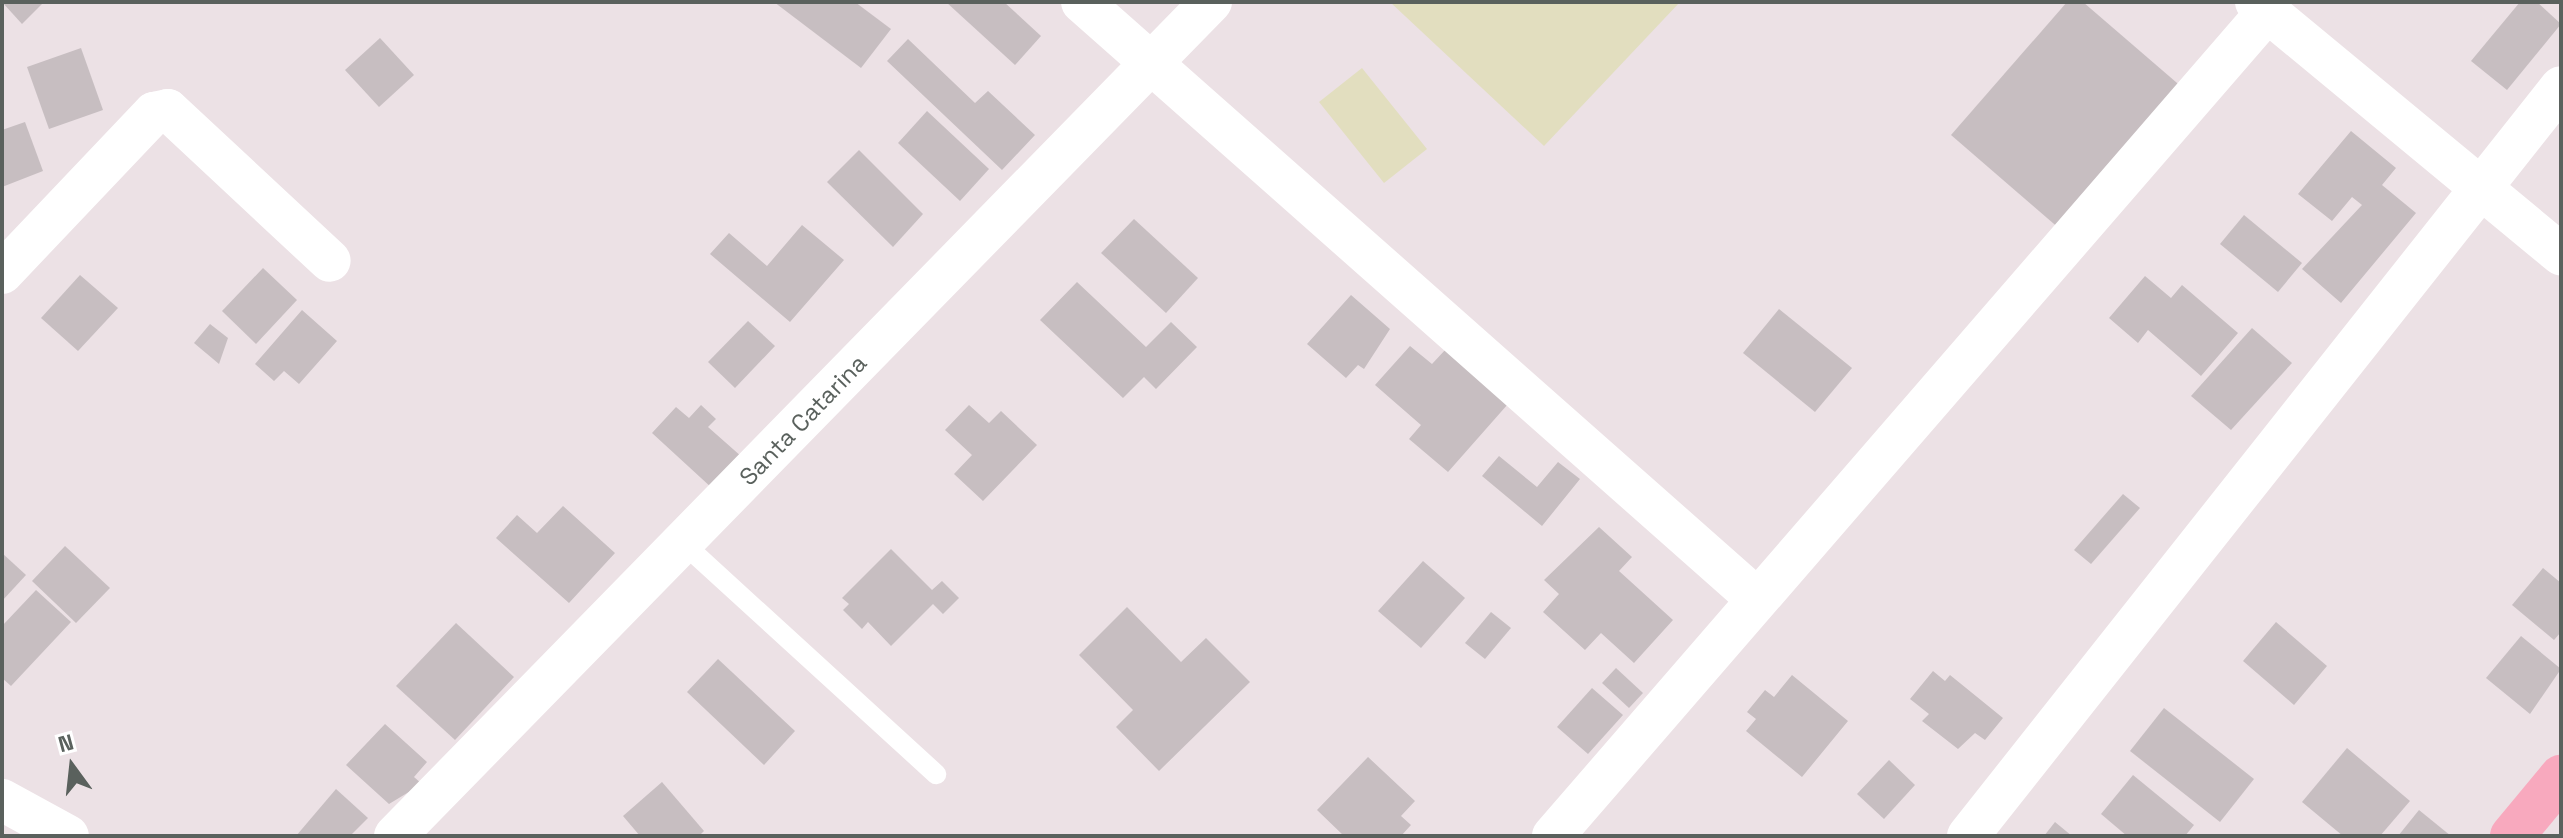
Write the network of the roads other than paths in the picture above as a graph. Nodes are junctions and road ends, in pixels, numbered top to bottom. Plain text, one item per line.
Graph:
1 (1082, 2) edge
2 (1211, 2) edge
3 (2262, 7) edge
4 (1152, 65) junction
5 (2561, 87) edge
6 (2480, 188) junction
7 (2561, 254) edge
8 (330, 261) dead end
9 (2, 273) edge
10 (683, 543) junction
11 (1756, 598) junction
12 (936, 774) dead end
13 (2561, 777) edge
14 (2, 800) edge
15 (68, 836) edge
16 (395, 836) edge
17 (1553, 836) edge
18 (1968, 836) edge
19 (2512, 836) edge

1 - 4 street
2 - 4 street, Santa Catarina
3 - 6 street
3 - 11 street
4 - 10 street, Santa Catarina
4 - 11 street
5 - 6 street
6 - 7 street
6 - 18 street
8 - 9 street
10 - 12 lane
10 - 16 street, Santa Catarina
11 - 17 street
13 - 19 main road
14 - 15 street

